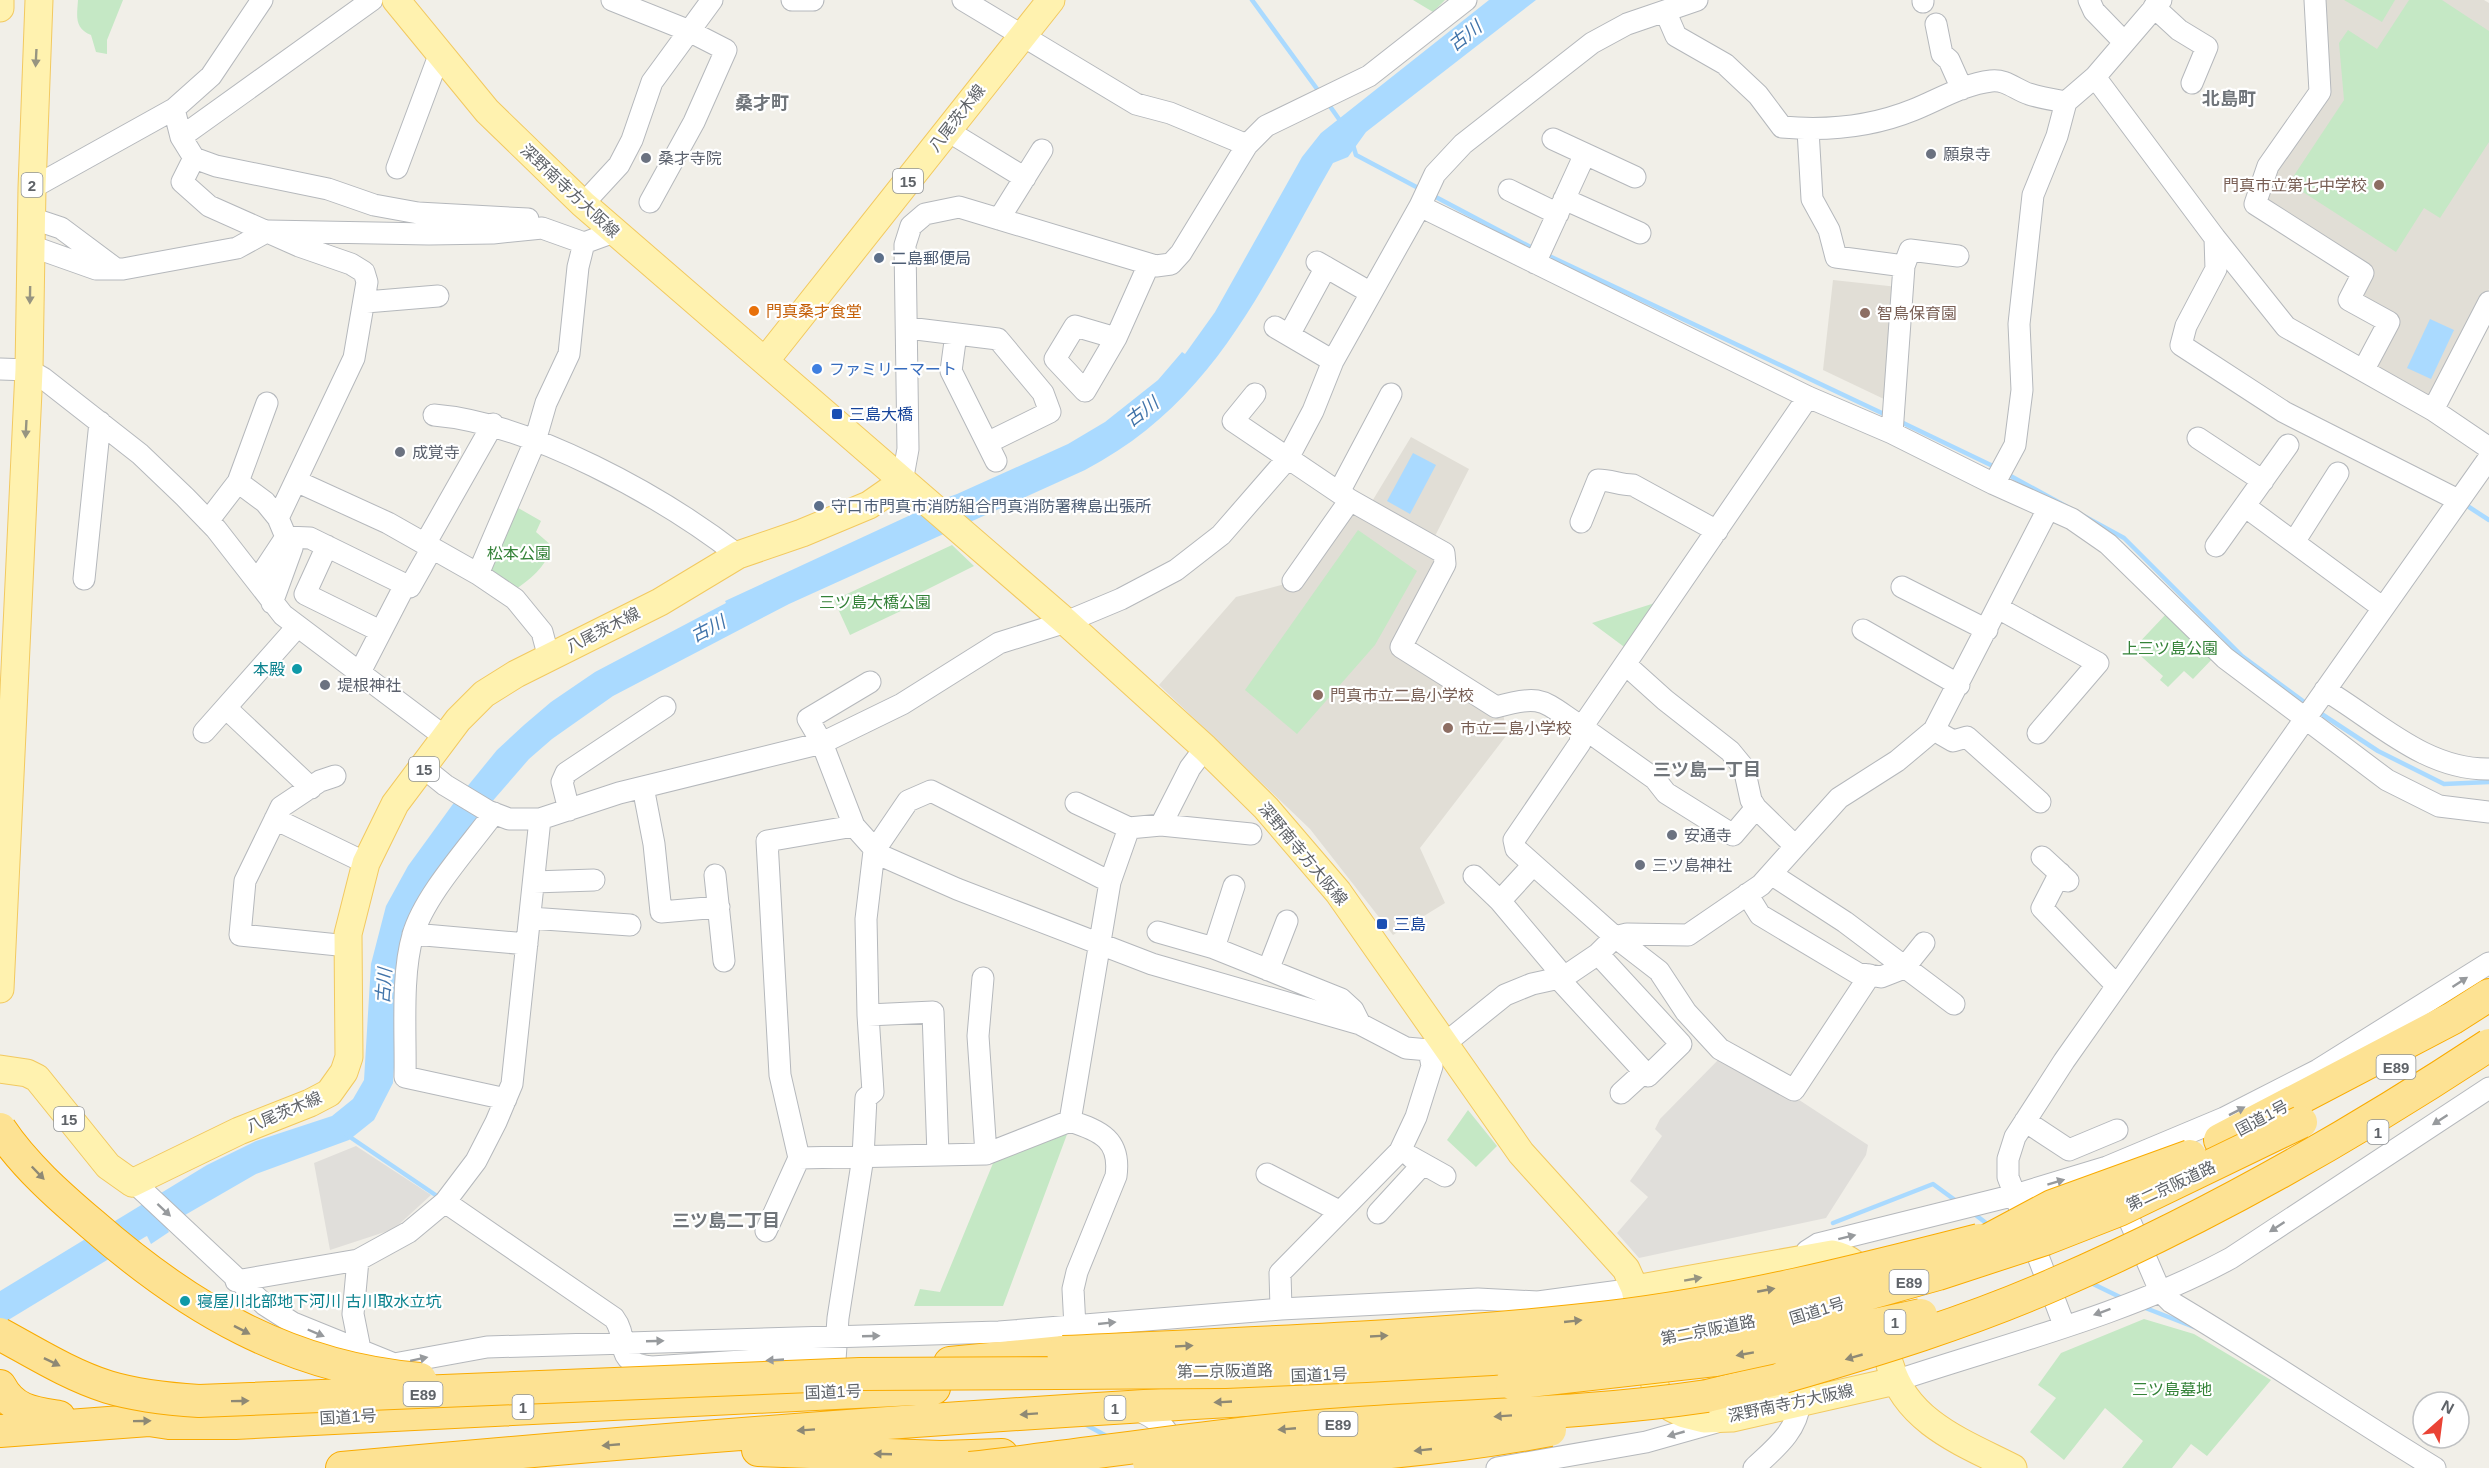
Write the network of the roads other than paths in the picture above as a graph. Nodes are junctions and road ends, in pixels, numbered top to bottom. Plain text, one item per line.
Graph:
1 (0, 0) edge
2 (39, 0) edge
3 (262, 0) edge
4 (372, 0) edge
5 (396, 0) edge
6 (612, 0) edge
7 (712, 0) edge
8 (792, 0) edge
9 (813, 0) edge
10 (963, 0) edge
11 (1052, 0) edge
12 (1466, 0) edge
13 (1697, 0) edge
14 (2089, 0) edge
15 (2315, 0) edge
16 (2158, 4) edge
17 (0, 8) edge
18 (1666, 12) junction
19 (1936, 24) dead end
20 (687, 30) junction
21 (1021, 37) junction
22 (2124, 42) junction
23 (440, 53) junction
24 (2095, 77) junction
25 (2192, 83) dead end
26 (1962, 89) junction
27 (2066, 102) junction
28 (174, 109) junction
29 (1808, 130) junction
30 (948, 131) junction
31 (181, 136) junction
32 (1553, 139) dead end
33 (1247, 145) junction
34 (1042, 150) dead end
35 (1585, 154) junction
36 (194, 158) junction
37 (397, 168) dead end
38 (1635, 177) dead end
39 (1025, 178) junction
40 (32, 188) junction
41 (1509, 190) dead end
42 (1425, 196) junction
43 (650, 201) dead end
44 (583, 204) junction
45 (1561, 206) junction
46 (31, 218) junction
47 (999, 219) junction
48 (542, 228) junction
49 (268, 231) junction
50 (614, 232) junction
51 (1640, 233) dead end
52 (2215, 238) junction
53 (584, 243) junction
54 (31, 246) junction
55 (1539, 254) junction
56 (1958, 256) dead end
57 (1149, 264) junction
58 (1904, 266) junction
59 (116, 269) junction
60 (1371, 293) junction
61 (438, 296) dead end
62 (366, 302) junction
63 (2489, 302) edge
64 (908, 328) junction
65 (956, 334) junction
66 (1116, 338) dead end
67 (765, 361) junction
68 (1333, 361) junction
69 (0, 369) edge
70 (2364, 369) junction
71 (29, 370) junction
72 (1255, 394) dead end
73 (1391, 394) dead end
74 (1808, 397) junction
75 (267, 403) dead end
76 (2433, 410) junction
77 (434, 415) dead end
78 (1892, 421) junction
79 (100, 422) junction
80 (492, 424) junction
81 (2198, 438) dead end
82 (535, 441) junction
83 (2288, 445) dead end
84 (2489, 448) edge
85 (1288, 458) junction
86 (2489, 458) edge
87 (2338, 473) dead end
88 (1999, 474) junction
89 (296, 481) junction
90 (2263, 481) junction
91 (238, 482) junction
92 (912, 490) junction
93 (1345, 496) junction
94 (2458, 500) junction
95 (2246, 507) junction
96 (2048, 509) junction
97 (208, 521) junction
98 (1581, 522) dead end
99 (282, 528) junction
100 (1717, 531) junction
101 (2294, 542) junction
102 (327, 546) junction
103 (429, 546) junction
104 (2216, 546) dead end
105 (738, 555) junction
106 (478, 574) junction
107 (84, 579) dead end
108 (257, 581) junction
109 (1293, 581) dead end
110 (405, 585) junction
111 (1902, 587) dead end
112 (272, 603) junction
113 (1998, 608) junction
114 (2383, 608) junction
115 (1066, 622) junction
116 (297, 627) junction
117 (0, 629) edge
118 (1863, 630) dead end
119 (1987, 630) junction
120 (380, 631) junction
121 (549, 658) junction
122 (1625, 664) junction
123 (359, 674) junction
124 (870, 682) dead end
125 (1959, 685) junction
126 (2314, 706) junction
127 (664, 707) dead end
128 (226, 708) junction
129 (1582, 727) junction
130 (11, 729) junction
131 (1934, 730) junction
132 (204, 732) dead end
133 (2038, 733) dead end
134 (445, 737) junction
135 (822, 743) junction
136 (1205, 748) junction
137 (424, 768) junction
138 (2489, 769) edge
139 (335, 776) dead end
140 (311, 788) junction
141 (643, 788) junction
142 (2040, 802) dead end
143 (1076, 803) dead end
144 (1756, 808) junction
145 (569, 810) junction
146 (2483, 811) edge
147 (491, 812) junction
148 (275, 819) junction
149 (540, 819) junction
150 (1161, 825) junction
151 (854, 826) junction
152 (1129, 828) junction
153 (1251, 834) dead end
154 (1794, 846) junction
155 (874, 852) junction
156 (2042, 857) dead end
157 (366, 863) junction
158 (1533, 865) junction
159 (1771, 874) junction
160 (715, 875) dead end
161 (1474, 876) dead end
162 (594, 880) dead end
163 (534, 882) junction
164 (1110, 882) junction
165 (1234, 886) dead end
166 (1747, 894) junction
167 (1500, 901) junction
168 (719, 907) junction
169 (530, 918) junction
170 (1287, 921) dead end
171 (630, 925) dead end
172 (1158, 932) dead end
173 (413, 934) junction
174 (1615, 937) junction
175 (1924, 943) dead end
176 (527, 944) junction
177 (1099, 944) junction
178 (348, 946) junction
179 (1214, 948) junction
180 (1598, 954) junction
181 (724, 961) dead end
182 (2489, 963) edge
183 (1904, 968) junction
184 (1268, 970) junction
185 (1870, 975) junction
186 (983, 978) dead end
187 (1561, 978) junction
188 (2117, 986) junction
189 (0, 990) edge
190 (2489, 995) edge
191 (1954, 1004) dead end
192 (2424, 1006) junction
193 (2489, 1008) edge
194 (868, 1014) junction
195 (2453, 1018) junction
196 (1360, 1024) junction
197 (2489, 1046) edge
198 (1436, 1047) junction
199 (2489, 1061) edge
200 (0, 1068) edge
201 (1644, 1072) junction
202 (2489, 1088) edge
203 (1621, 1093) dead end
204 (506, 1099) junction
205 (1070, 1121) junction
206 (2025, 1121) junction
207 (2301, 1122) junction
208 (0, 1129) edge
209 (2117, 1130) dead end
210 (1400, 1151) junction
211 (986, 1154) junction
212 (938, 1155) junction
213 (863, 1157) junction
214 (799, 1158) junction
215 (1423, 1164) junction
216 (1267, 1174) dead end
217 (1445, 1176) dead end
218 (2110, 1176) junction
219 (135, 1185) junction
220 (445, 1202) junction
221 (1339, 1211) junction
222 (1377, 1214) dead end
223 (2025, 1220) junction
224 (766, 1231) dead end
225 (2139, 1244) junction
226 (358, 1260) junction
227 (1794, 1260) junction
228 (2044, 1272) junction
229 (236, 1281) junction
230 (1635, 1289) junction
231 (2160, 1291) junction
232 (1538, 1302) junction
233 (1281, 1309) junction
234 (2064, 1325) junction
235 (0, 1334) edge
236 (1069, 1339) junction
237 (621, 1342) junction
238 (360, 1349) junction
239 (841, 1356) junction
240 (394, 1364) junction
241 (1512, 1373) junction
242 (1895, 1381) junction
243 (668, 1383) junction
244 (0, 1386) edge
245 (812, 1393) junction
246 (1707, 1396) junction
247 (1800, 1402) junction
248 (1130, 1406) junction
249 (1732, 1418) junction
250 (291, 1420) junction
251 (95, 1423) junction
252 (0, 1431) edge
253 (671, 1440) junction
254 (1548, 1459) junction
255 (342, 1468) edge
256 (970, 1468) edge
257 (1199, 1468) edge
258 (1497, 1468) edge
259 (1754, 1468) edge
260 (2013, 1468) edge
261 (2434, 1468) edge

1 - 17 main road
2 -> 40 main road, 2
3 - 28 street
4 - 31 street
5 - 23 main road, 深野南寺方大阪線
6 - 20 street
7 - 20 street
8 - 9 street
10 - 21 street
11 - 21 main road, 八尾茨木線 / 15
12 - 33 street
13 - 18 street
14 - 22 street
15 - 70 street
16 - 22 street
16 - 25 street
18 - 29 street
18 - 42 street
19 - 26 street
20 - 43 street
20 - 44 street
21 - 30 main road, 八尾茨木線 / 15
21 - 33 street
22 - 24 street
23 - 37 street
23 - 44 main road, 深野南寺方大阪線
24 - 27 street
24 - 52 street
26 - 27 street
26 - 29 street
27 - 88 street
28 - 31 street
28 - 40 street
29 - 58 street
30 - 39 street
30 - 67 main road, 八尾茨木線 / 15
31 - 36 street
32 - 35 street
33 - 57 street
34 - 39 street
35 - 38 street
35 - 45 street
36 - 48 street
36 - 49 street
39 - 47 street
40 - 46 main road, 2
41 - 45 street
42 - 55 street
42 - 60 street
44 - 50 main road, 深野南寺方大阪線
45 - 51 street
45 - 55 street
46 - 54 main road, 2
46 - 59 street
47 - 57 street
47 - 64 street
48 - 49 street
48 - 53 street
49 - 59 street
49 - 62 street
50 - 53 street
50 - 67 main road, 深野南寺方大阪線
52 - 70 street
52 - 94 street
53 - 82 street
54 - 59 street
54 -> 71 main road, 2
55 - 74 street
56 - 58 street
57 - 66 street
58 - 78 street
60 - 68 street
60 - 68 street
61 - 62 street
62 - 89 street
63 - 76 street
64 - 65 street
64 - 92 street
65 - 65 street
67 - 92 main road
68 - 85 street
69 - 71 street
70 - 76 street
71 - 79 street
71 -> 130 main road, 2
72 - 85 street
73 - 93 street
74 - 78 street
74 - 100 street
75 - 91 street
76 - 84 street
77 - 80 street
78 - 88 street
79 - 97 street
79 - 107 street
80 - 82 street
80 - 103 street
81 - 90 street
82 - 105 street
82 - 106 street
83 - 90 street
85 - 93 street
85 - 115 street
86 - 94 street
87 - 101 street
88 - 96 street
89 - 99 street
89 - 103 street
90 - 95 street
91 - 97 street
91 - 99 street
92 - 105 main road, 八尾茨木線 / 15
92 - 115 main road, 深野南寺方大阪線
93 - 109 street
93 - 129 street
94 - 114 street
95 - 101 street
95 - 104 street
96 - 113 street
96 - 126 street
97 - 108 street
98 - 100 street
99 - 102 street
99 - 108 street
99 - 112 street
100 - 122 street
101 - 114 street
102 - 110 street
102 - 120 street
103 - 106 street
103 - 110 street
105 - 121 main road, 八尾茨木線 / 15
106 - 121 street
108 - 112 street
110 - 120 street
111 - 119 street
112 - 116 street
113 - 119 street
113 - 133 street
114 - 126 street
115 - 135 street
115 - 136 main road, 深野南寺方大阪線
116 - 123 street
116 - 128 street
117 - 130 main road
118 - 125 street
119 - 125 street
120 - 123 street
121 - 134 main road, 八尾茨木線 / 15
122 - 129 street
122 - 144 street
123 - 134 street
124 - 135 street
125 - 131 street
126 - 138 street
126 - 146 street
126 - 188 street
127 - 145 street
128 - 132 street
128 - 140 street
129 - 144 street
129 - 158 street
130 - 189 main road, 2
131 - 142 street
131 - 154 street
134 - 137 main road, 八尾茨木線 / 15
135 - 141 street
135 - 151 street
136 - 150 street
136 - 198 main road, 深野南寺方大阪線
137 - 147 street
137 - 157 main road, 八尾茨木線 / 15
139 - 140 street
140 - 148 street
141 - 145 street
141 - 168 street
143 - 152 street
144 - 154 street
145 - 149 street
147 - 149 street
147 - 173 street
148 - 157 street
148 - 178 street
149 - 163 street
150 - 152 street
150 - 153 street
151 - 155 street
151 - 214 street
152 - 164 street
154 - 159 street
155 - 164 street
155 - 177 street
155 - 194 street
156 - 188 street
157 - 178 main road, 八尾茨木線 / 15
158 - 167 street
158 - 174 street
159 - 166 street
159 - 183 street
160 - 168 street
161 - 167 street
162 - 163 street
163 - 169 street
164 - 177 street
165 - 179 street
166 - 174 street
166 - 185 street
167 - 187 street
168 - 181 street
169 - 171 street
169 - 176 street
170 - 184 street
172 - 179 street
173 - 176 street
173 - 204 street
174 - 180 street
174 - 185 street
175 - 183 street
176 - 204 street
177 - 196 street
177 - 205 street
178 - 219 main road, 八尾茨木線 / 15
179 - 184 street
180 - 187 street
180 - 201 street
192 -> 182 street
183 - 185 street
183 - 191 street
184 - 196 street
186 - 211 street
187 - 198 street
187 - 201 street
188 - 206 street
190 - 195 highway, 国道1号 / 1
192 - 195 highway
218 -> 192 street
193 - 207 highway, 第二京阪道路 / E89
194 - 212 street
194 - 213 street
195 - 218 highway, 国道1号 / 1, bridge
196 - 198 street
197 -> 246 highway, E89, bridge
198 - 210 street
198 - 230 main road, 深野南寺方大阪線
199 - 225 highway, 国道1号 / 1, bridge
200 - 219 main road, 15
201 - 203 street
202 -> 231 street
204 - 220 street
205 - 211 street
205 - 236 street
206 - 209 street
206 - 223 street
236 -> 207 highway, bridge
207 - 239 highway, 第二京阪道路 / E89, bridge
208 -> 243 highway, E89, bridge
210 - 215 street
210 - 221 street
211 - 212 street
212 - 213 street
213 - 214 street
213 - 239 street
214 - 224 street
215 - 217 street
215 - 222 street
216 - 221 street
223 -> 218 highway, 国道1号 / 1, bridge
218 - 225 street
219 -> 229 street
220 - 226 street
220 - 237 street
221 - 233 street
227 -> 223 street
223 - 228 street
223 - 241 highway, 国道1号 / 1, bridge
225 - 228 highway, 国道1号 / 1, bridge
225 - 231 street
226 - 229 street
226 - 238 street
230 -> 227 main road
227 - 242 main road
228 - 234 street
228 -> 241 highway, 国道1号 / 1, bridge
229 -> 238 street
230 - 232 street
230 - 249 main road, 深野南寺方大阪線
231 -> 234 street
231 - 261 street
232 - 233 street
232 - 254 street
236 -> 233 street
234 - 242 street
235 -> 243 highway, E89, bridge
239 -> 236 street
236 - 245 highway
237 - 239 street
240 -> 237 street
238 - 240 street
243 -> 239 highway, E89, bridge
240 - 250 street
241 - 245 highway, 国道1号 / 1
241 -> 248 highway, 国道1号 / 1
242 - 247 main road, 深野南寺方大阪線
242 - 260 main road
244 - 251 highway
245 - 250 highway, 国道1号 / 1
246 -> 253 highway, bridge
246 -> 256 highway, E89, bridge
247 - 249 main road, 深野南寺方大阪線
247 - 259 street
248 -> 253 highway, 国道1号 / 1
248 - 257 street
249 -> 254 street
251 -> 250 highway, 国道1号 / 1
251 - 252 highway, 国道1号 / 1
253 -> 255 highway, 国道1号 / 1
254 - 258 street

